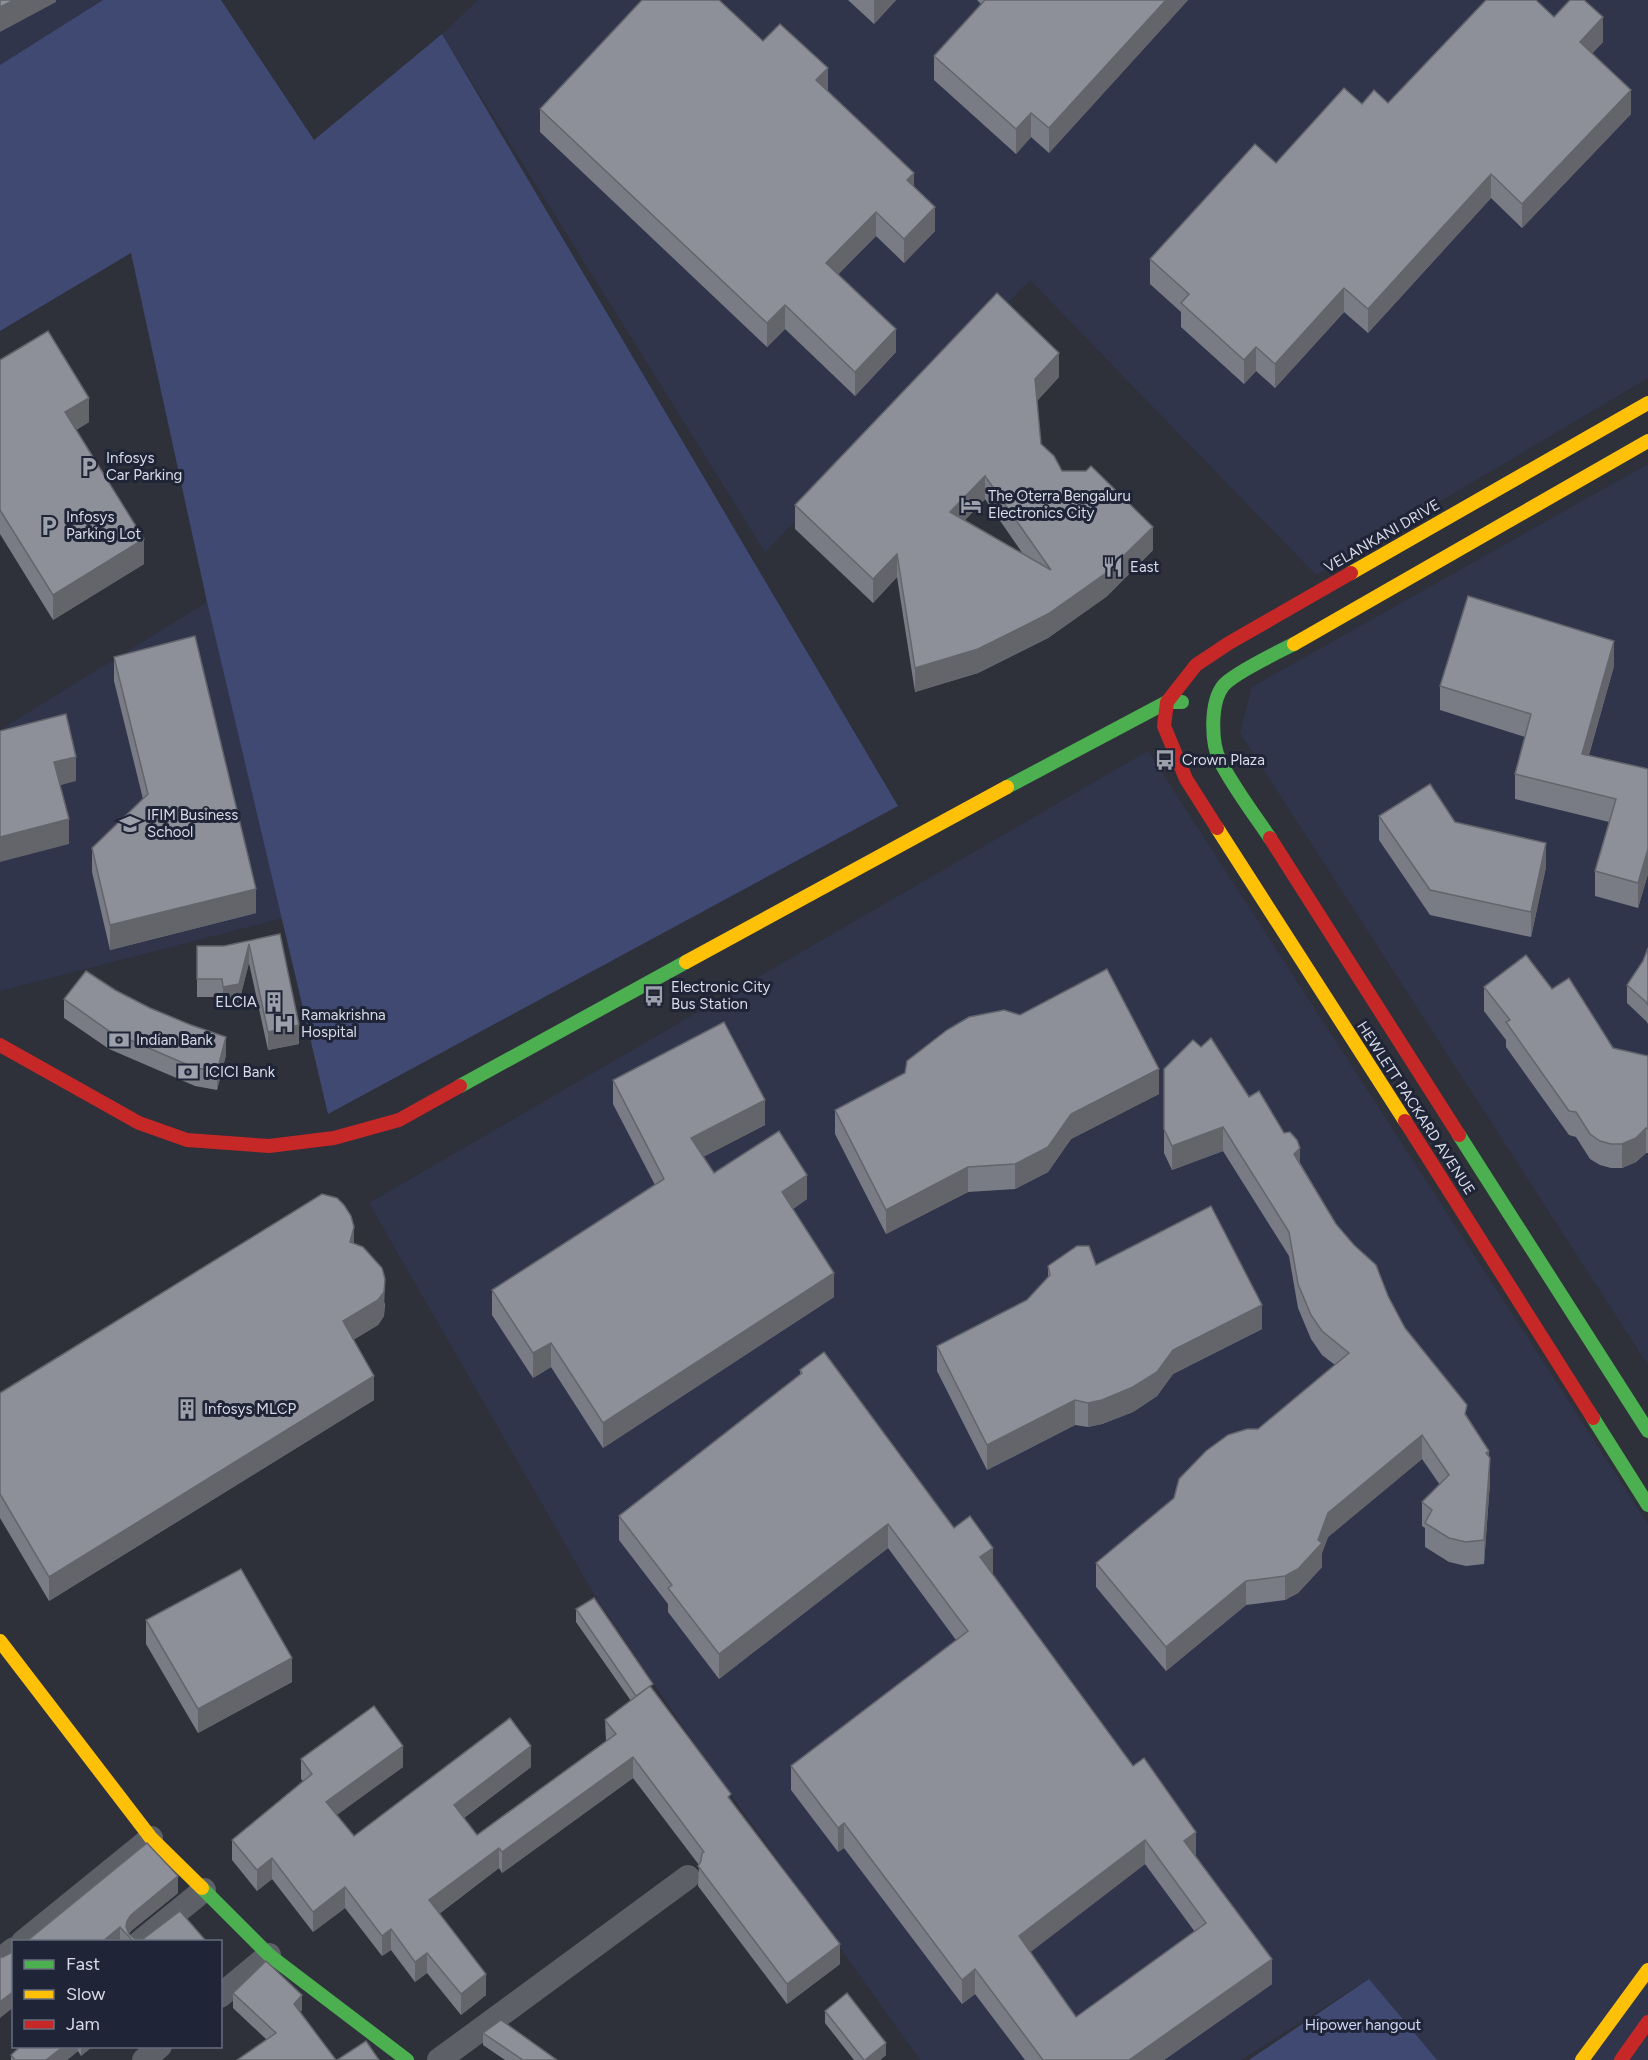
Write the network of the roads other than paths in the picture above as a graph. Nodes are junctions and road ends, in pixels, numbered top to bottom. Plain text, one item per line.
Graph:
1 (1648, 403) edge
2 (1648, 441) edge
3 (1217, 701) junction
4 (1167, 702) junction
5 (0, 1045) edge
6 (1648, 1431) edge
7 (1648, 1506) edge
8 (0, 1641) edge
9 (151, 1838) junction
10 (688, 1877) dead end
11 (204, 1890) junction
12 (24, 1940) edge
13 (141, 1940) edge
14 (12, 1951) edge
15 (269, 1955) junction
16 (0, 1960) edge
17 (1648, 1970) edge
18 (222, 1994) edge
19 (1648, 2022) edge
20 (158, 2048) edge
21 (144, 2060) edge
22 (407, 2060) edge
23 (439, 2060) edge
24 (1582, 2060) edge
25 (1621, 2060) edge

1 - 4 street, VELANKANI DRIVE
2 - 3 street
3 - 4 street
3 - 6 street, HEWLETT PACKARD AVENUE
4 - 5 street
4 - 7 street, HEWLETT PACKARD AVENUE
8 - 9 street
9 - 11 street
9 - 12 street
10 - 23 street
11 - 13 street
11 - 15 street
14 - 16 street
15 - 18 street
15 - 22 street
17 - 24 street
19 - 25 street
20 - 21 street

